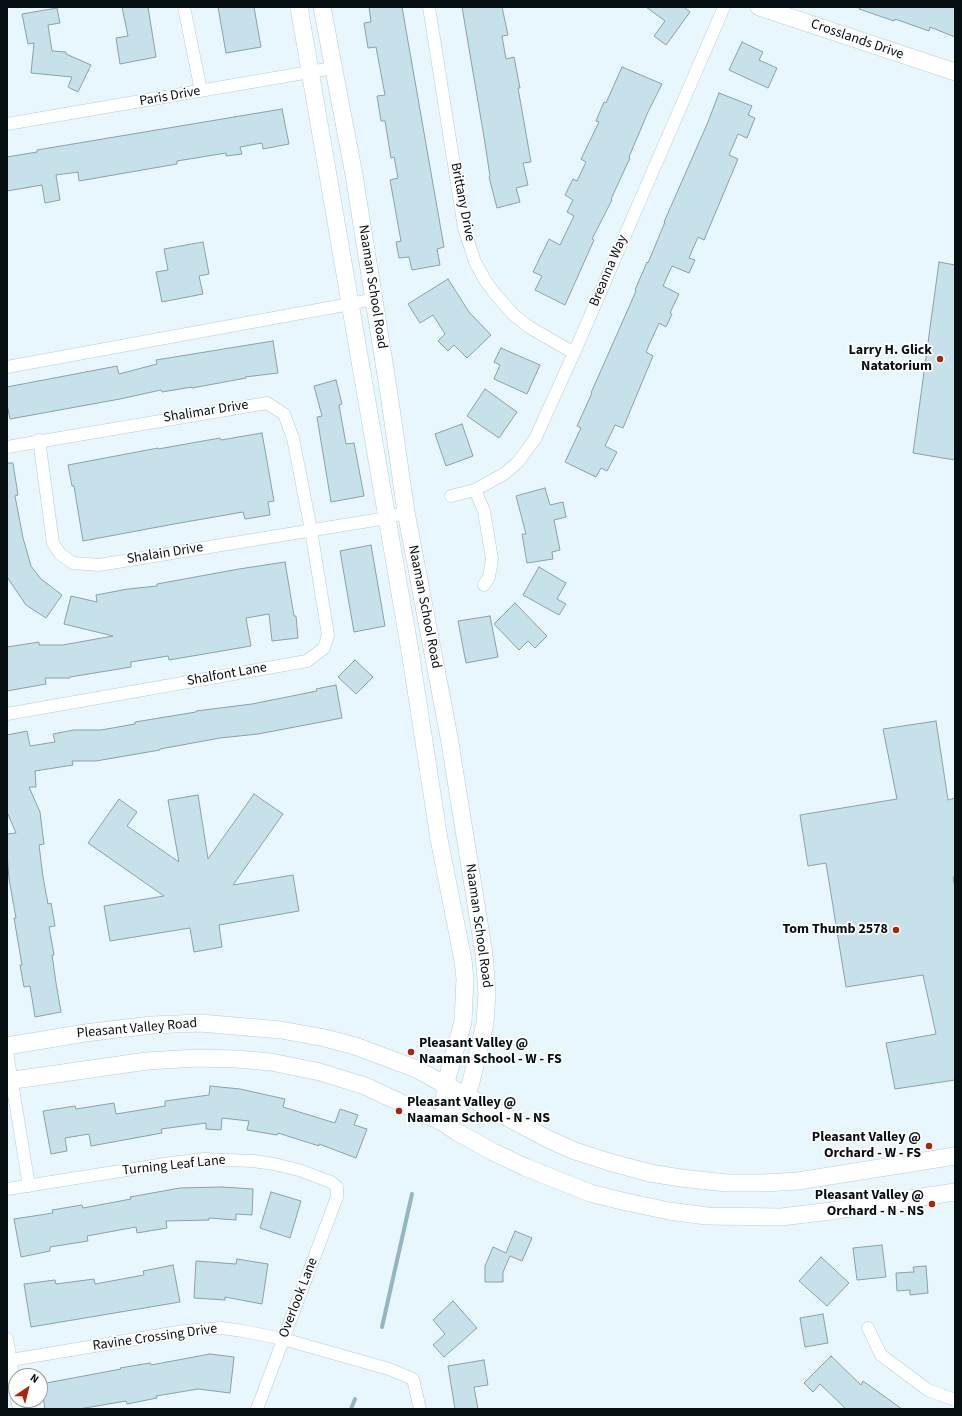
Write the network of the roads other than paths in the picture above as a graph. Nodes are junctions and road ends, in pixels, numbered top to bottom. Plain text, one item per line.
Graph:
1 (184, 7) edge
2 (299, 7) edge
3 (322, 7) edge
4 (429, 7) edge
5 (724, 7) edge
6 (759, 7) edge
7 (333, 68) junction
8 (310, 72) junction
9 (955, 72) edge
10 (201, 91) junction
11 (7, 124) edge
12 (374, 299) junction
13 (350, 304) junction
14 (574, 353) junction
15 (7, 367) edge
16 (39, 440) junction
17 (7, 447) edge
18 (475, 490) junction
19 (451, 496) dead end
20 (406, 512) junction
21 (387, 518) junction
22 (311, 530) junction
23 (484, 585) dead end
24 (7, 714) edge
25 (7, 1046) edge
26 (7, 1052) edge
27 (10, 1080) edge
28 (445, 1086) junction
29 (466, 1097) junction
30 (444, 1123) junction
31 (955, 1156) edge
32 (29, 1186) junction
33 (336, 1187) joint
34 (7, 1189) edge
35 (955, 1192) edge
36 (868, 1328) dead end
37 (7, 1339) edge
38 (283, 1339) junction
39 (11, 1360) junction
40 (12, 1368) edge
41 (955, 1400) edge
42 (257, 1409) edge
43 (420, 1409) edge

1 - 10 street
2 - 8 main road, Naaman School Road
3 - 7 main road, Naaman School Road
4 - 14 street, Brittany Drive
5 - 14 street, Breanna Way
6 - 9 main road, Crosslands Drive
7 - 8 street, Paris Drive
7 - 12 main road, Naaman School Road
8 - 10 street, Paris Drive
8 - 13 main road, Naaman School Road
10 - 11 street, Paris Drive
12 - 13 street
12 - 20 main road, Naaman School Road
13 - 15 street
13 - 21 main road, Naaman School Road
14 - 18 street, Breanna Way
16 - 17 street, Shalimar Drive
16 - 22 street, Shalimar Drive
16 - 22 street, Shalain Drive
18 - 19 street, Breanna Way
18 - 23 street
20 - 21 street
20 - 29 main road, Naaman School Road
21 - 22 street, Shalain Drive
21 - 28 main road, Naaman School Road
22 - 24 street, Shalfont Lane
25 - 28 main road, Pleasant Valley Road
26 - 27 street
27 - 30 main road
27 - 32 street
28 - 29 main road, Pleasant Valley Road
28 - 30 main road, Naaman School Road
29 - 30 main road, Naaman School Road
29 - 31 main road, Pleasant Valley Road
30 - 35 main road
32 - 33 street, Turning Leaf Lane
32 - 34 street, Turning Leaf Lane
33 - 38 street, Overlook Lane
36 - 41 street
37 - 39 street
38 - 39 street, Ravine Crossing Drive
38 - 42 street, Overlook Lane
38 - 43 street, Ravine Crossing Drive
39 - 40 street

